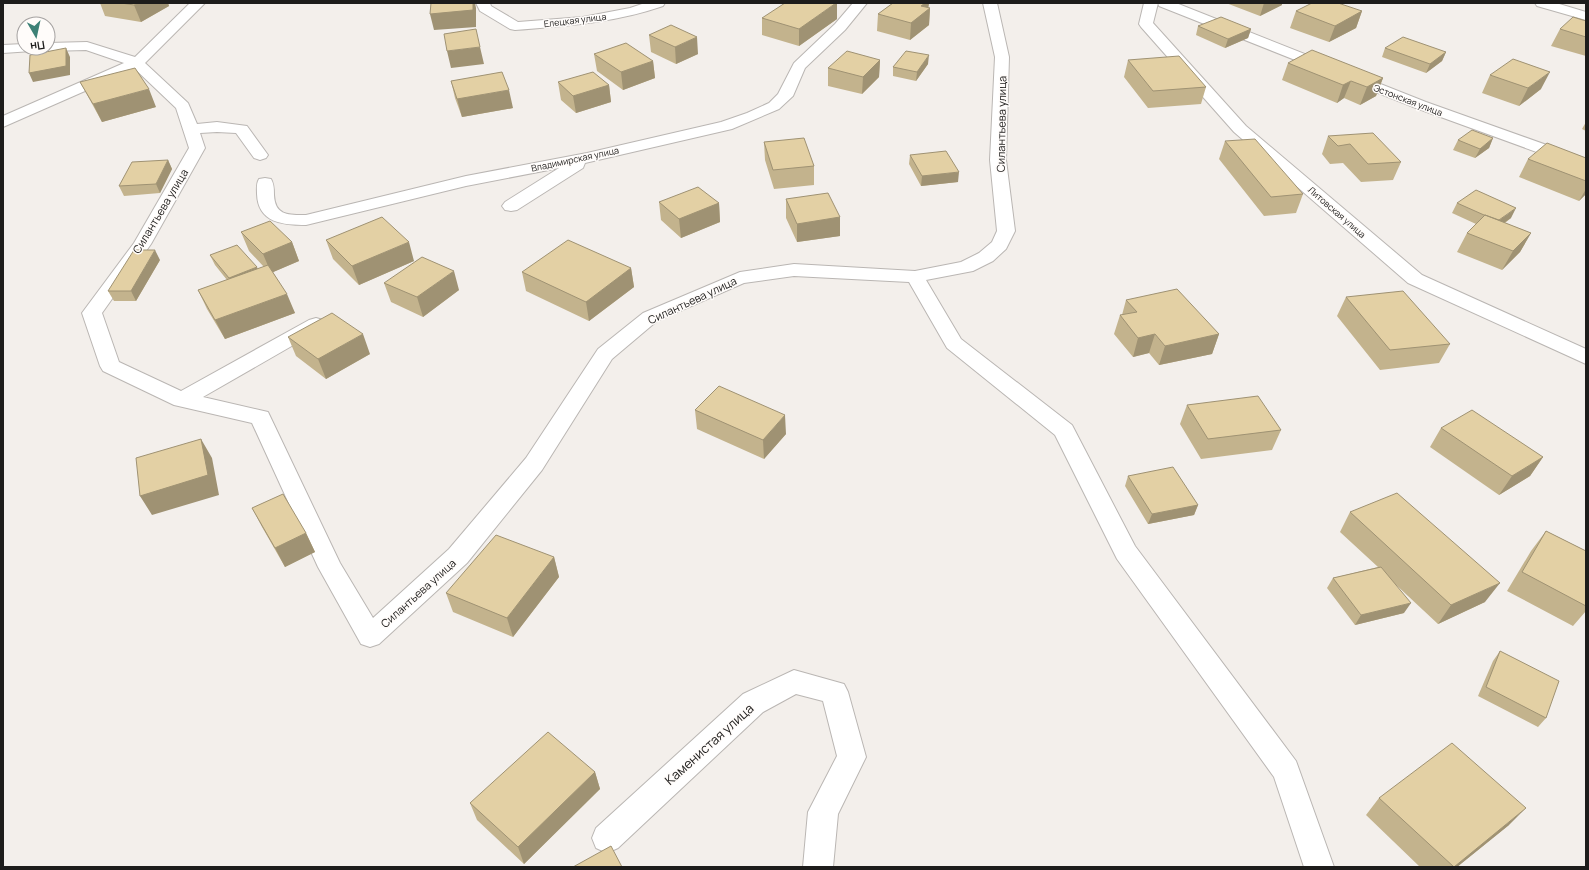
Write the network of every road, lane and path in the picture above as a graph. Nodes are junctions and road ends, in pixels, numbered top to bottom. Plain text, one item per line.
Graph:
1 (198, 3) edge
2 (483, 3) edge
3 (658, 3) edge
4 (860, 3) edge
5 (990, 3) edge
6 (1151, 3) edge
7 (1164, 3) edge
8 (1542, 3) edge
9 (1586, 16) edge
10 (56, 47) edge
11 (16, 48) edge
12 (3, 49) edge
13 (137, 63) junction
14 (3, 122) edge
15 (191, 129) junction
16 (260, 154) dead end
17 (587, 158) junction
18 (1586, 165) edge
19 (265, 183) dead end
20 (511, 206) dead end
21 (915, 277) junction
22 (320, 322) edge
23 (1586, 357) edge
24 (182, 400) junction
25 (607, 838) dead end
26 (818, 867) edge
27 (1319, 867) edge

1 - 13 street
2 - 3 street, Елецкая улица
4 - 17 street, Владимирская улица
5 - 21 street, Силантьева улица
6 - 23 street, Литовская улица
7 - 18 street, Эстонская улица
8 - 9 street
10 - 13 street
11 - 12 street
13 - 14 street
13 - 15 street, Силантьева улица
15 - 16 street
15 - 24 street, Силантьева улица
17 - 19 street, Владимирская улица
17 - 20 street
21 - 24 street, Силантьева улица
21 - 27 street
22 - 24 street
25 - 26 street, Каменистая улица

